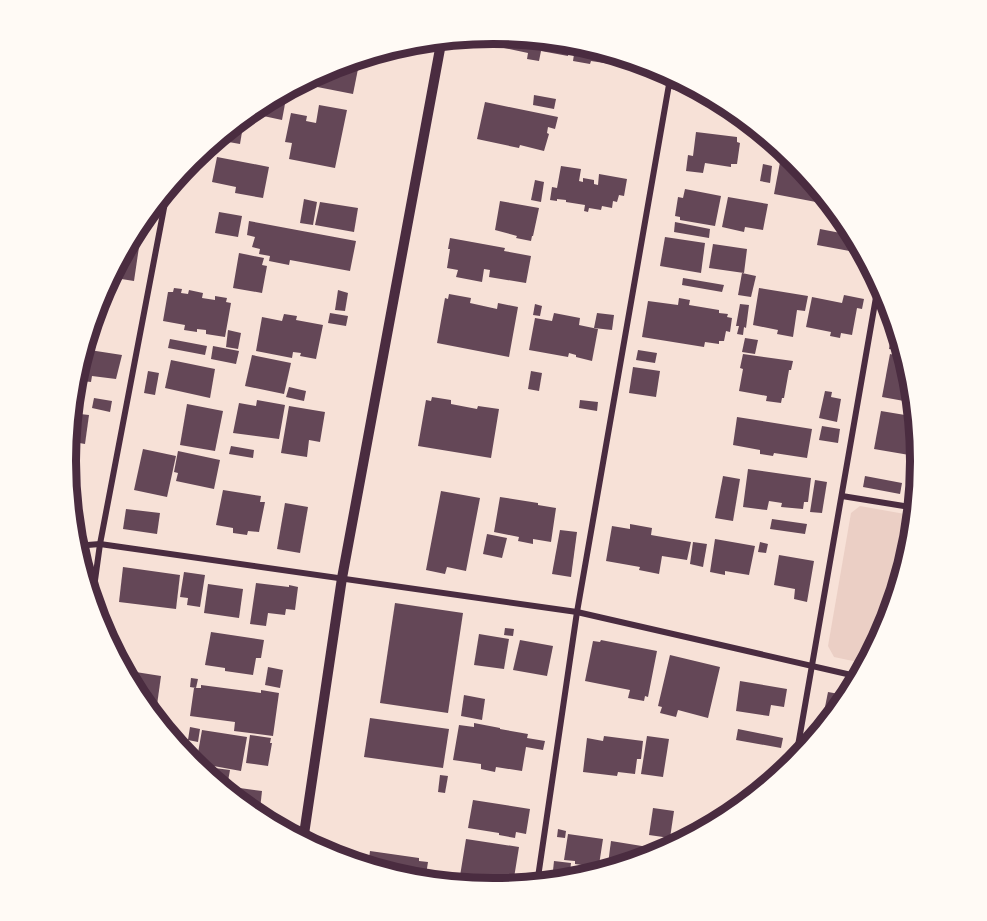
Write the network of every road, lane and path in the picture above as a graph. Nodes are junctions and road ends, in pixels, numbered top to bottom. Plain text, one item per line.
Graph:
1 (440, 47) edge
2 (669, 85) joint
3 (681, 89) edge
4 (165, 205) edge
5 (876, 295) edge
6 (842, 496) junction
7 (908, 507) edge
8 (100, 544) junction
9 (86, 545) edge
10 (342, 578) junction
11 (95, 581) edge
12 (577, 612) junction
13 (812, 665) junction
14 (851, 675) edge
15 (798, 744) edge
16 (304, 832) edge
17 (538, 875) edge

1 - 10 street
2 - 3 street
2 - 12 street
4 - 8 street
5 - 6 street
6 - 7 street
6 - 13 street
8 - 9 street
8 - 10 street
8 - 11 street
10 - 12 street
10 - 16 street
12 - 13 street
12 - 17 street
13 - 14 street
13 - 15 street

